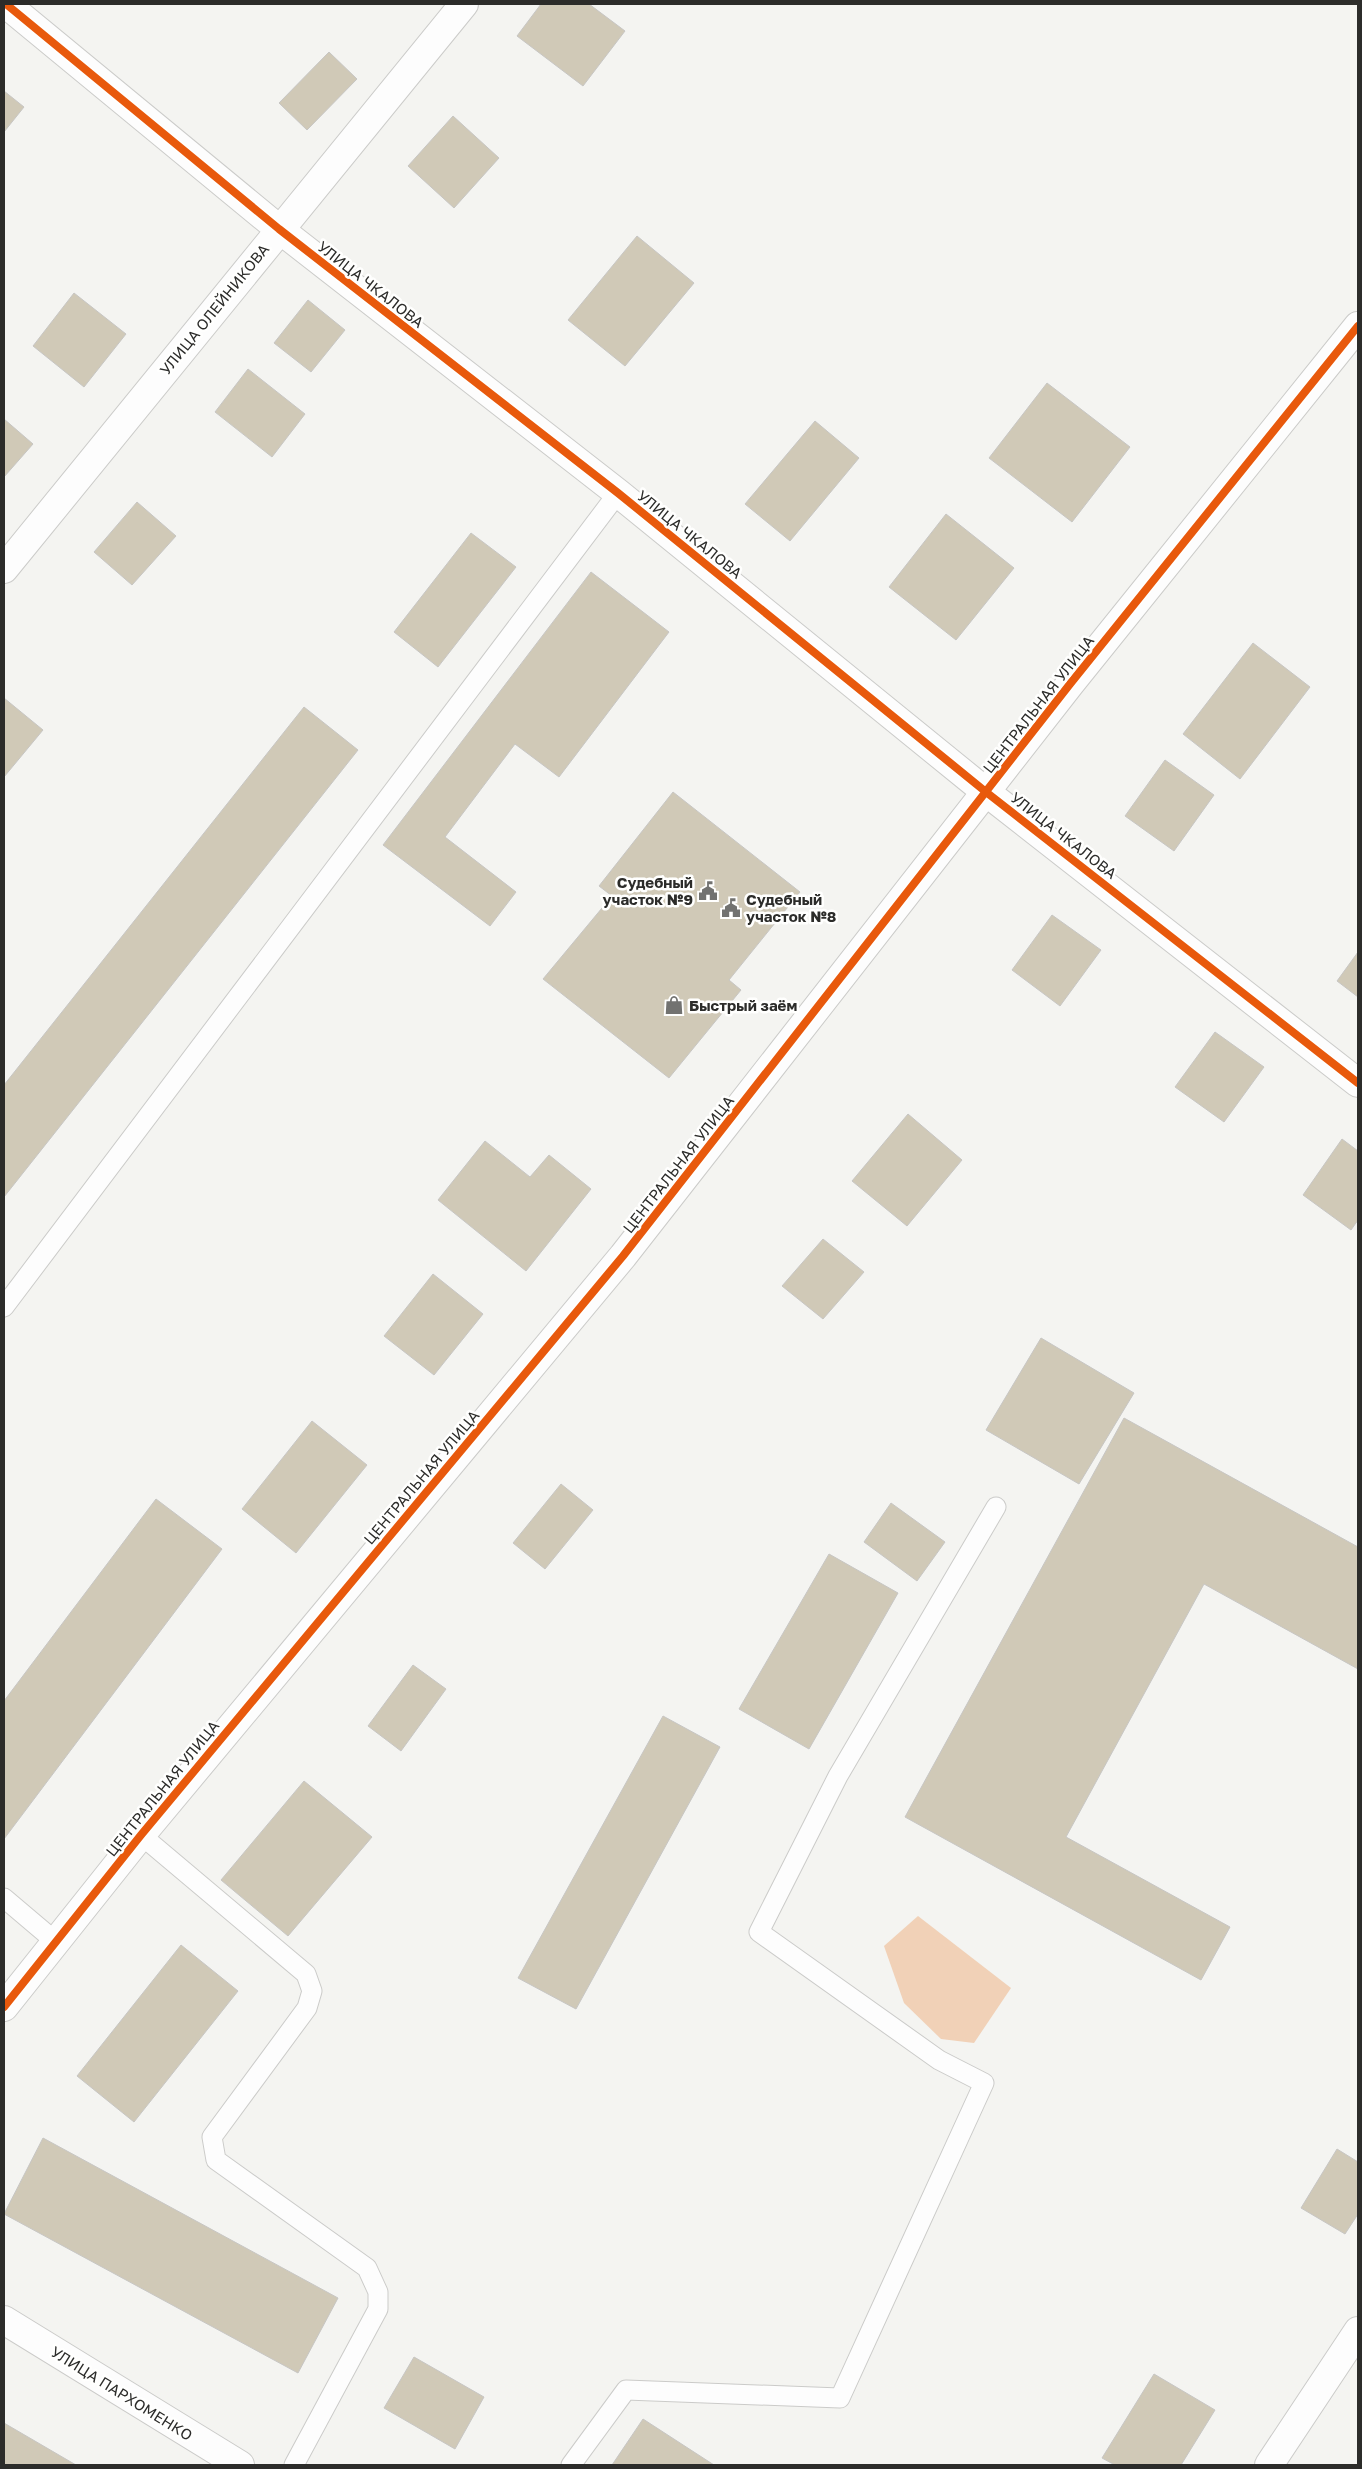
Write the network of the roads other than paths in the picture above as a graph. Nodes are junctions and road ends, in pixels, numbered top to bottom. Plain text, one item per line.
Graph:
1 (6, 4) edge
2 (464, 4) edge
3 (279, 229) junction
4 (1358, 326) edge
5 (618, 493) junction
6 (4, 569) edge
7 (986, 792) junction
8 (1358, 1083) edge
9 (4, 1307) edge
10 (996, 1507) dead end
11 (141, 1835) junction
12 (4, 1898) edge
13 (56, 1942) junction
14 (4, 2007) edge
15 (4, 2320) edge
16 (1358, 2331) edge
17 (240, 2465) edge
18 (294, 2465) edge
19 (571, 2465) edge
20 (1269, 2465) edge

1 - 3 street, УЛИЦА ЧКАЛОВА
2 - 3 street, УЛИЦА ОЛЕЙНИКОВА
3 - 5 street, УЛИЦА ЧКАЛОВА
3 - 6 street, УЛИЦА ОЛЕЙНИКОВА
4 - 7 street, ЦЕНТРАЛЬНАЯ УЛИЦА
5 - 7 street, УЛИЦА ЧКАЛОВА
5 - 9 lane
7 - 8 street, УЛИЦА ЧКАЛОВА
7 - 11 street, ЦЕНТРАЛЬНАЯ УЛИЦА
10 - 19 lane
11 - 13 street, ЦЕНТРАЛЬНАЯ УЛИЦА
11 - 18 lane
12 - 13 lane
13 - 14 street, ЦЕНТРАЛЬНАЯ УЛИЦА
15 - 17 street, УЛИЦА ПАРХОМЕНКО
16 - 20 street

